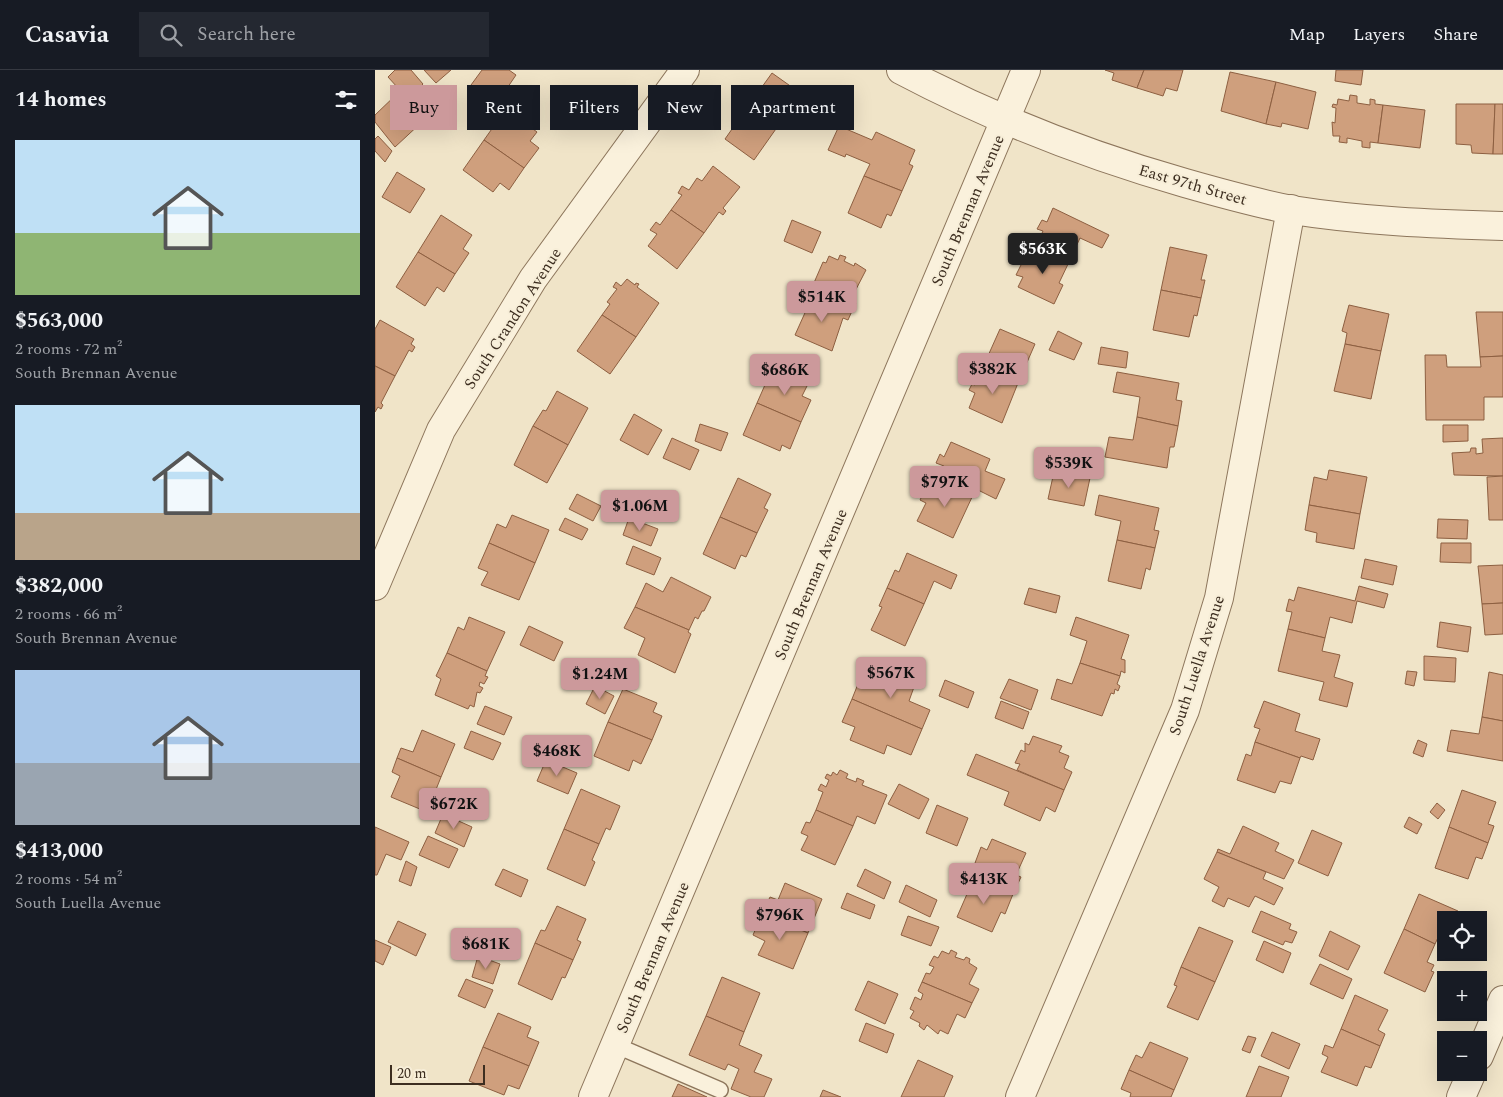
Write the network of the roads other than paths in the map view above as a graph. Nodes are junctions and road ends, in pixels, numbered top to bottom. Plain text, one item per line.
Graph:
1 (685, 70) edge
2 (901, 70) edge
3 (1026, 70) edge
4 (1005, 120) junction
5 (1291, 209) junction
6 (1503, 226) edge
7 (375, 586) edge
8 (1503, 1000) edge
9 (1487, 1037) edge
10 (615, 1045) junction
11 (1468, 1081) edge
12 (719, 1090) dead end
13 (593, 1097) edge
14 (1020, 1097) edge
15 (1461, 1097) edge

1 - 7 street, South Crandon Avenue
2 - 4 street, East 97th Street
3 - 4 street, South Brennan Avenue
4 - 5 street, East 97th Street
4 - 10 street, South Brennan Avenue
5 - 6 street, East 97th Street
5 - 14 street, South Luella Avenue
8 - 9 street
10 - 12 lane
10 - 13 street, South Brennan Avenue
11 - 15 street

